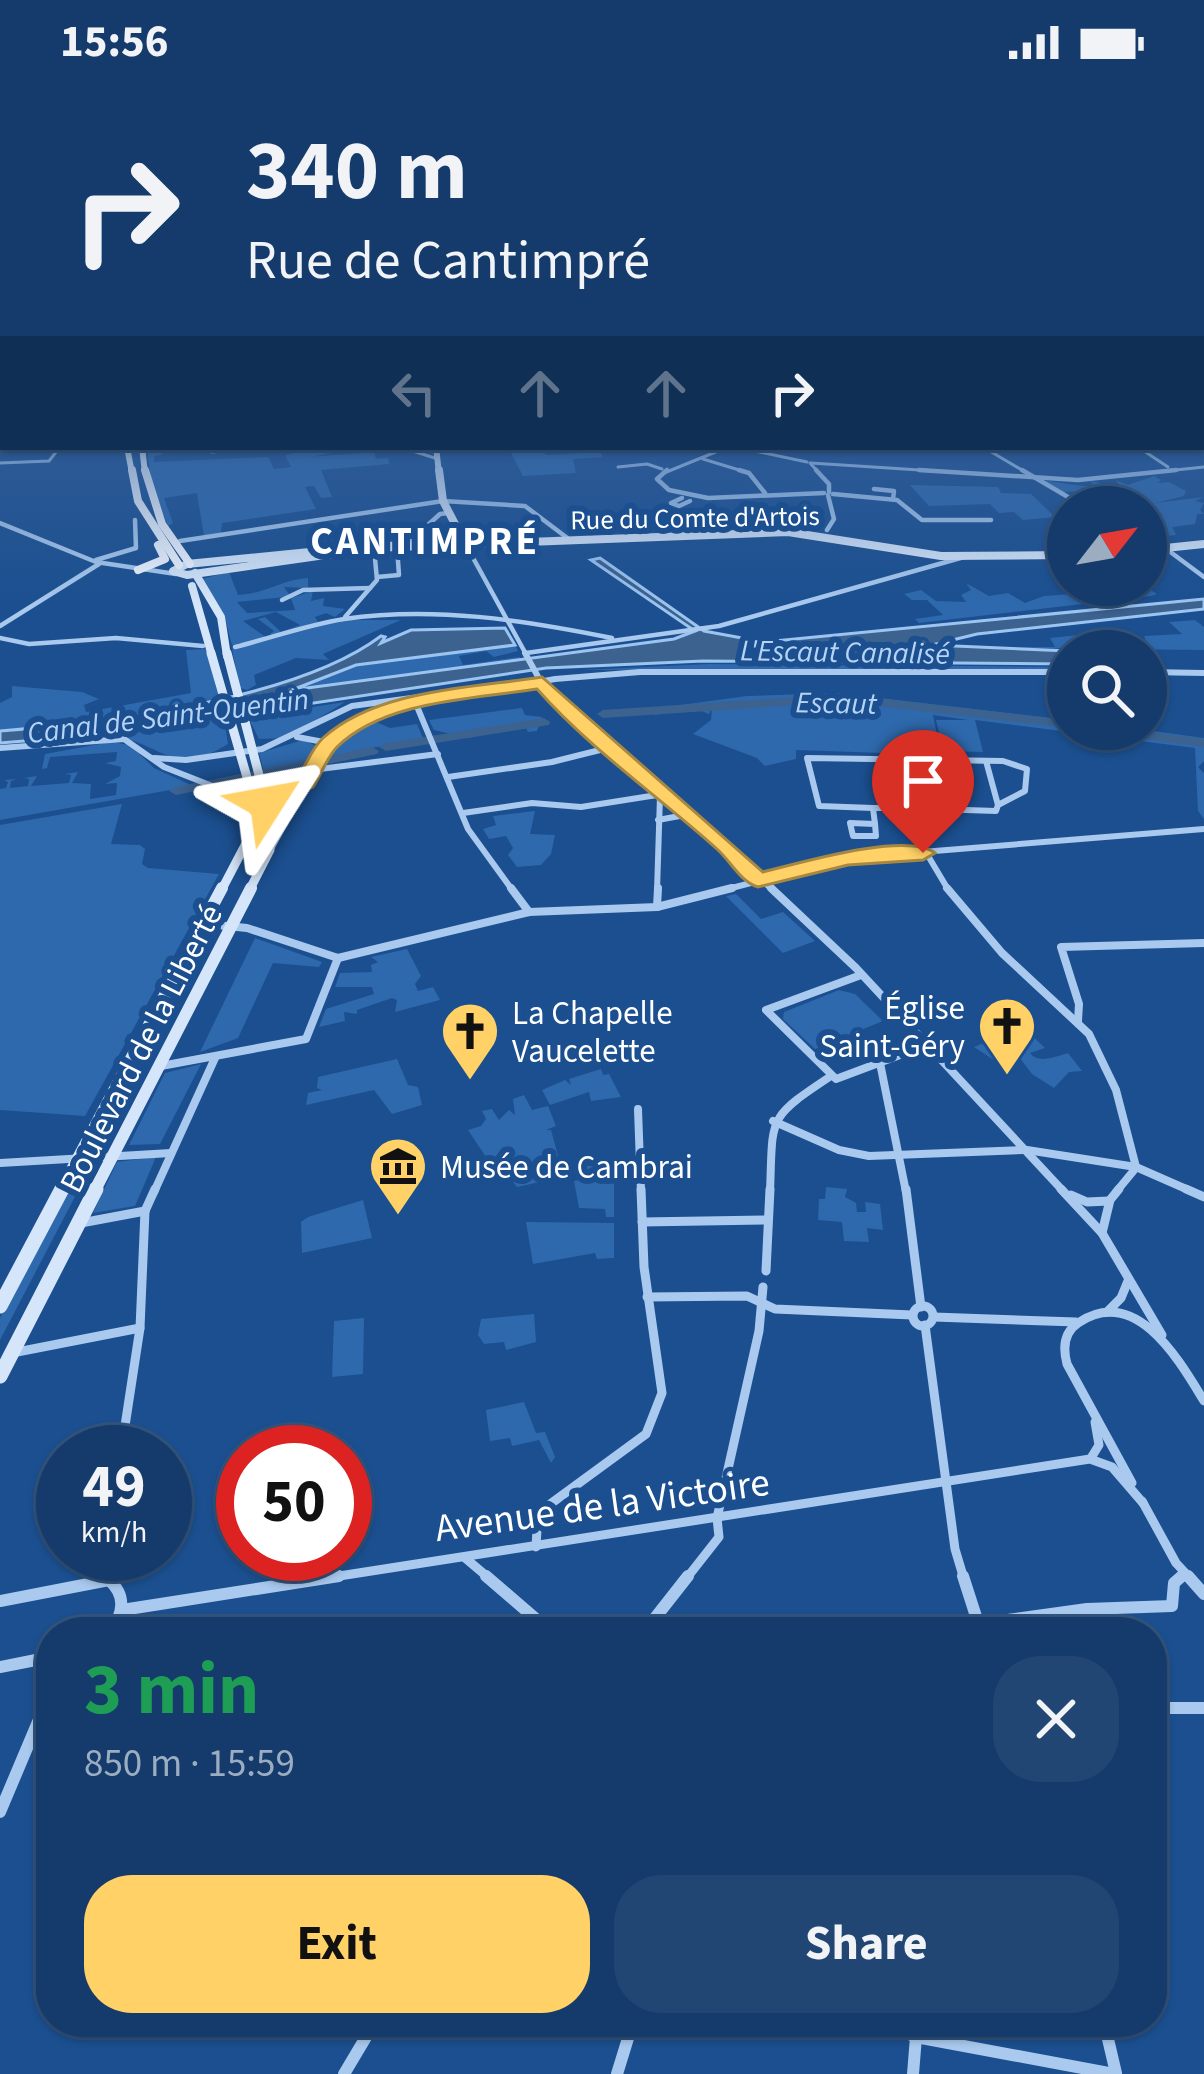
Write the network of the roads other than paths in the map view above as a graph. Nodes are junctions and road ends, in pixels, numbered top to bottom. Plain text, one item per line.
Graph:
1 (58, 450) edge
2 (127, 450) edge
3 (143, 450) edge
4 (230, 450) edge
5 (721, 450) edge
6 (750, 450) edge
7 (988, 450) edge
8 (1142, 450) edge
9 (212, 452) dead end
10 (434, 457) edge
11 (702, 458) junction
12 (810, 463) junction
13 (0, 464) edge
14 (618, 467) dead end
15 (1204, 467) edge
16 (1169, 468) junction
17 (664, 470) junction
18 (1036, 479) junction
19 (1048, 486) edge
20 (874, 489) dead end
21 (765, 493) junction
22 (829, 493) junction
23 (683, 498) junction
24 (696, 499) junction
25 (893, 499) junction
26 (443, 501) junction
27 (448, 513) junction
28 (135, 520) dead end
29 (991, 520) dead end
30 (0, 523) edge
31 (150, 524) junction
32 (830, 533) junction
33 (570, 540) junction
34 (180, 541) dead end
35 (466, 544) junction
36 (1204, 544) edge
37 (401, 546) junction
38 (1182, 546) junction
39 (1167, 547) edge
40 (374, 548) junction
41 (1167, 552) edge
42 (1174, 554) junction
43 (1047, 555) edge
44 (952, 560) junction
45 (96, 562) junction
46 (187, 569) junction
47 (141, 570) junction
48 (377, 577) junction
49 (1204, 578) edge
50 (370, 588) junction
51 (282, 600) dead end
52 (506, 616) junction
53 (344, 619) junction
54 (0, 626) edge
55 (0, 638) edge
56 (620, 640) junction
57 (203, 646) dead end
58 (235, 646) dead end
59 (527, 655) junction
60 (1047, 672) edge
61 (1167, 672) edge
62 (224, 673) junction
63 (1204, 673) edge
64 (540, 679) junction
65 (415, 700) junction
66 (295, 736) junction
67 (245, 742) junction
68 (328, 743) junction
69 (0, 748) edge
70 (608, 748) junction
71 (438, 754) junction
72 (214, 756) junction
73 (154, 758) junction
74 (986, 761) junction
75 (313, 769) junction
76 (448, 777) junction
77 (199, 782) junction
78 (305, 783) junction
79 (660, 795) junction
80 (257, 799) junction
81 (998, 805) junction
82 (874, 808) junction
83 (905, 808) junction
84 (463, 813) junction
85 (685, 815) junction
86 (658, 820) junction
87 (875, 824) dead end
88 (1204, 829) edge
89 (271, 850) junction
90 (923, 853) junction
91 (758, 880) junction
92 (657, 907) junction
93 (529, 912) junction
94 (207, 924) junction
95 (233, 926) junction
96 (1204, 943) edge
97 (338, 958) junction
98 (861, 975) junction
99 (1078, 1021) junction
100 (924, 1046) junction
101 (216, 1057) junction
102 (880, 1063) junction
103 (161, 1066) junction
104 (830, 1076) junction
105 (638, 1109) dead end
106 (773, 1120) junction
107 (1130, 1142) junction
108 (1019, 1149) junction
109 (172, 1153) junction
110 (901, 1154) junction
111 (114, 1156) junction
112 (80, 1158) junction
113 (1078, 1158) junction
114 (1094, 1160) junction
115 (1106, 1162) junction
116 (0, 1163) edge
117 (1136, 1167) junction
118 (1060, 1184) junction
119 (1119, 1188) junction
120 (1070, 1194) junction
121 (1204, 1197) edge
122 (1110, 1201) junction
123 (145, 1211) junction
124 (768, 1220) junction
125 (642, 1222) junction
126 (79, 1223) junction
127 (1102, 1233) junction
128 (766, 1271) dead end
129 (1128, 1280) junction
130 (763, 1287) dead end
131 (647, 1297) junction
132 (762, 1302) junction
133 (0, 1306) edge
134 (922, 1307) junction
135 (1106, 1313) junction
136 (912, 1315) junction
137 (929, 1321) junction
138 (1078, 1322) junction
139 (140, 1328) junction
140 (1162, 1335) junction
141 (11, 1354) junction
142 (0, 1376) edge
143 (1198, 1380) edge
144 (1204, 1401) edge
145 (1092, 1410) junction
146 (125, 1425) edge
147 (1090, 1459) junction
148 (949, 1482) junction
149 (1143, 1503) junction
150 (717, 1518) junction
151 (536, 1546) junction
152 (463, 1556) junction
153 (1184, 1574) junction
154 (92, 1581) edge
155 (100, 1581) edge
156 (1204, 1594) edge
157 (0, 1601) edge
158 (122, 1610) junction
159 (118, 1617) edge
160 (534, 1617) edge
161 (656, 1617) edge
162 (977, 1617) edge
163 (1043, 1617) edge
164 (36, 1660) edge
165 (0, 1666) edge
166 (1167, 1708) edge
167 (1204, 1708) edge
168 (36, 1727) edge
169 (0, 1812) edge
170 (366, 2037) edge
171 (628, 2037) edge
172 (916, 2037) joint
173 (1107, 2037) edge
174 (344, 2074) edge
175 (617, 2074) edge
176 (914, 2074) edge
177 (1115, 2074) edge

1 - 13 street
2 - 31 main road
3 - 46 main road
4 - 9 street
5 - 11 street
6 - 12 street
7 - 18 street
8 - 16 street
10 - 26 main road
11 - 17 street
11 - 21 street
12 - 18 street
12 - 22 street
14 - 17 street
15 - 16 street
16 - 18 street
17 - 23 street
18 - 19 street
20 - 25 street
21 - 22 street
21 - 24 street
22 - 25 street
22 - 32 street
23 - 24 street
23 - 24 street
25 - 29 street
26 - 27 main road
26 - 33 street
26 - 34 street
27 - 35 main road
27 - 37 street
28 - 45 street
30 - 45 street
31 - 46 main road
31 - 47 main road
32 - 33 main road, Rue du Comte d'Artois
32 - 44 main road, Rue du Comte d'Artois
33 - 35 main road, Rue du Comte d'Artois
35 - 37 main road, Rue du Comte d'Artois
35 - 52 street
36 - 38 main road
37 - 40 main road
37 - 46 main road
37 - 48 street
38 - 39 main road
38 - 42 street
40 - 46 main road
40 - 48 street
41 - 42 street
42 - 49 street
43 - 44 main road, Rue du Comte d'Artois
44 - 56 street
45 - 47 street
45 - 54 street
46 - 47 street
46 - 62 main road
46 - 62 main road
48 - 50 street
50 - 51 street
50 - 53 street
52 - 53 street
52 - 56 street
52 - 59 street
53 - 58 street
55 - 57 street
56 - 59 street
59 - 64 street
60 - 64 street
61 - 63 street
62 - 67 main road
64 - 65 street
64 - 70 street
65 - 66 street
65 - 68 street
65 - 71 street
66 - 67 street
66 - 68 street
67 - 72 street
67 - 80 main road
68 - 75 street
69 - 73 street
70 - 76 street
70 - 79 street
71 - 75 street
71 - 76 street
72 - 73 street
72 - 77 street
73 - 77 street
74 - 81 street
74 - 81 street
74 - 82 street
75 - 78 street
76 - 84 street
77 - 80 street
78 - 80 street
78 - 89 street
79 - 84 street
79 - 85 street
79 - 86 street
80 - 89 main road
80 - 94 main road, Boulevard de la Liberté
81 - 83 street
82 - 83 street
82 - 87 street
83 - 90 street
84 - 93 street
85 - 86 street
85 - 91 street
86 - 92 street
88 - 90 street
89 - 95 main road, Boulevard de la Liberté
90 - 91 street
90 - 99 street
91 - 92 street
91 - 98 street
92 - 93 street
93 - 97 street
94 - 95 street
94 - 112 main road, Boulevard de la Liberté
95 - 97 street
95 - 103 main road, Boulevard de la Liberté
96 - 99 street
97 - 101 street
98 - 100 street
98 - 104 street
99 - 107 street
100 - 102 street
100 - 108 street
101 - 103 street
101 - 109 street
102 - 104 street
102 - 110 street
103 - 111 main road, Boulevard de la Liberté
104 - 106 street
105 - 125 street
106 - 110 street
106 - 124 street
107 - 115 street
107 - 117 street
108 - 110 street
108 - 113 street
108 - 118 street
109 - 111 street
109 - 123 street
110 - 134 street
111 - 112 street
111 - 126 main road, Boulevard de la Liberté
112 - 116 street
112 - 133 main road, Boulevard de la Liberté
113 - 114 street
113 - 118 street
114 - 115 street
114 - 119 street
115 - 117 street
117 - 119 street
117 - 121 street
118 - 120 street
119 - 122 street
120 - 122 street
120 - 127 street
122 - 127 street
123 - 126 street
123 - 139 street
124 - 125 street
124 - 128 street
125 - 131 street
126 - 141 main road, Boulevard de la Liberté
127 - 129 street
129 - 135 street
129 - 140 street
130 - 132 street
131 - 132 street
131 - 151 street
132 - 136 street
132 - 150 street
134 - 136 street
134 - 137 street
135 - 138 street
135 - 140 street
136 - 137 street
137 - 138 street
137 - 148 street
138 - 145 street
139 - 141 street
139 - 146 street
140 - 143 street
141 - 142 main road, Boulevard de la Liberté
143 - 144 street
145 - 147 street
145 - 149 street
147 - 148 street, Avenue de la Victoire
147 - 149 street
148 - 150 street, Avenue de la Victoire
148 - 162 street
149 - 153 street
150 - 151 street, Avenue de la Victoire
150 - 161 street
151 - 152 street, Avenue de la Victoire
152 - 158 street, Avenue de la Victoire
152 - 160 street
153 - 156 street
153 - 163 street
154 - 157 street
155 - 158 street
158 - 159 street
164 - 165 street
166 - 167 street
168 - 169 street
170 - 174 street
171 - 175 street
172 - 176 street
172 - 177 street
173 - 177 street

